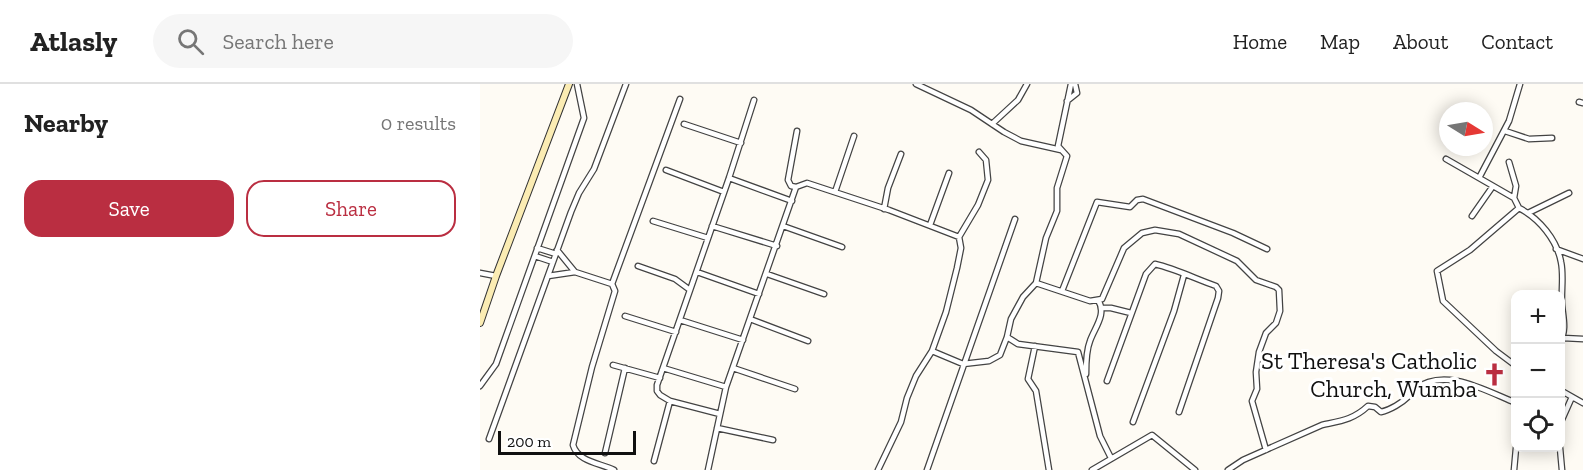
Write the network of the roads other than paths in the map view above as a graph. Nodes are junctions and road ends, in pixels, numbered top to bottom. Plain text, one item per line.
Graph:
1 (569, 84) edge
2 (577, 84) edge
3 (626, 84) edge
4 (916, 84) edge
5 (1027, 84) edge
6 (1073, 84) edge
7 (1520, 84) edge
8 (680, 99) dead end
9 (754, 100) dead end
10 (684, 124) dead end
11 (992, 124) junction
12 (797, 131) dead end
13 (1505, 131) junction
14 (854, 136) dead end
15 (1552, 138) dead end
16 (741, 143) junction
17 (1061, 150) junction
18 (979, 152) dead end
19 (901, 154) dead end
20 (1446, 159) dead end
21 (1509, 162) dead end
22 (666, 170) dead end
23 (949, 173) dead end
24 (729, 178) junction
25 (1479, 178) junction
26 (1493, 186) junction
27 (796, 187) junction
28 (724, 192) junction
29 (835, 192) junction
30 (1569, 193) dead end
31 (1514, 198) junction
32 (792, 201) junction
33 (1519, 208) junction
34 (884, 209) junction
35 (1528, 213) junction
36 (1472, 216) dead end
37 (1016, 219) dead end
38 (653, 220) dead end
39 (930, 225) junction
40 (712, 226) junction
41 (783, 226) junction
42 (960, 237) junction
43 (708, 238) junction
44 (777, 246) junction
45 (842, 247) dead end
46 (537, 248) junction
47 (1267, 249) dead end
48 (1556, 249) junction
49 (556, 252) junction
50 (535, 256) junction
51 (1583, 259) edge
52 (553, 262) junction
53 (638, 266) dead end
54 (575, 272) junction
55 (697, 272) junction
56 (480, 273) edge
57 (767, 274) junction
58 (1184, 275) junction
59 (496, 276) junction
60 (548, 276) junction
61 (1036, 283) junction
62 (612, 284) junction
63 (1562, 290) edge
64 (690, 291) junction
65 (1062, 291) junction
66 (759, 294) junction
67 (824, 294) dead end
68 (1098, 300) junction
69 (1102, 308) junction
70 (1131, 313) junction
71 (625, 316) dead end
72 (750, 319) junction
73 (680, 320) junction
74 (480, 323) edge
75 (676, 332) junction
76 (1007, 337) junction
77 (1583, 339) edge
78 (743, 340) junction
79 (1565, 340) edge
80 (808, 341) dead end
81 (1035, 346) junction
82 (932, 351) junction
83 (1511, 363) edge
84 (963, 364) junction
85 (613, 365) dead end
86 (625, 368) junction
87 (663, 368) junction
88 (733, 368) junction
89 (660, 378) junction
90 (1107, 381) dead end
91 (1086, 385) junction
92 (480, 386) edge
93 (726, 387) junction
94 (795, 389) dead end
95 (1565, 393) edge
96 (1572, 397) junction
97 (670, 401) junction
98 (1511, 401) edge
99 (1583, 403) edge
100 (1179, 412) dead end
101 (1565, 413) edge
102 (720, 414) junction
103 (1133, 422) dead end
104 (717, 429) junction
105 (489, 439) dead end
106 (773, 440) dead end
107 (1266, 450) junction
108 (1516, 452) edge
109 (1560, 452) edge
110 (605, 453) dead end
111 (1111, 458) junction
112 (654, 461) dead end
113 (614, 470) edge
114 (708, 470) edge
115 (878, 470) edge
116 (927, 470) edge
117 (1049, 470) edge
118 (1092, 470) edge
119 (1195, 470) edge
120 (1229, 470) edge
121 (1514, 470) edge
122 (1562, 470) edge

1 - 59 main road
2 - 46 street
3 - 49 street
4 - 11 street
5 - 11 street
6 - 17 street
7 - 13 street
8 - 62 street
9 - 16 street
10 - 16 street
11 - 17 street
12 - 27 street
13 - 15 street
13 - 25 street
14 - 29 street
16 - 24 street
17 - 61 street
18 - 42 street
19 - 34 street
20 - 25 street
21 - 31 street
22 - 28 street
23 - 39 street
24 - 28 street
24 - 32 street
25 - 26 street
26 - 31 street
26 - 36 street
27 - 29 street
27 - 32 street
28 - 40 street
29 - 34 street
30 - 35 street
31 - 33 street
32 - 41 street
33 - 35 street
33 - 83 street
34 - 39 street
35 - 48 street
37 - 84 street
38 - 43 street
39 - 42 street
40 - 43 street
40 - 44 street
41 - 44 street
41 - 45 street
42 - 82 street
43 - 55 street
44 - 57 street
46 - 49 street
46 - 50 street
47 - 65 street
48 - 51 street
48 - 63 street
49 - 52 street
49 - 54 street
50 - 52 street
50 - 92 street
52 - 60 street
53 - 64 street
54 - 60 street
54 - 62 street
55 - 64 street
55 - 66 street
56 - 59 street
57 - 66 street
57 - 67 street
58 - 70 street
58 - 100 street
58 - 103 street
59 - 74 main road
60 - 105 street
61 - 65 street
61 - 76 street
62 - 113 street
64 - 73 street
65 - 68 street
66 - 72 street
68 - 69 street
68 - 107 street
69 - 70 street
69 - 91 street
70 - 90 street
71 - 75 street
72 - 78 street
72 - 80 street
73 - 75 street
73 - 78 street
75 - 87 street
76 - 81 street
76 - 84 street
77 - 79 street
78 - 88 street
81 - 91 street
81 - 117 street
82 - 84 street
82 - 115 street
84 - 116 street
85 - 86 street
86 - 89 street
86 - 110 street
87 - 89 street
87 - 93 street
88 - 93 street
88 - 94 street
89 - 97 street
91 - 111 street
93 - 102 street
95 - 96 street
96 - 99 street
96 - 101 street
97 - 102 street
97 - 112 street
98 - 107 street
102 - 104 street
104 - 106 street
104 - 114 street
107 - 120 street
108 - 121 street
109 - 122 street
111 - 118 street
111 - 119 street

